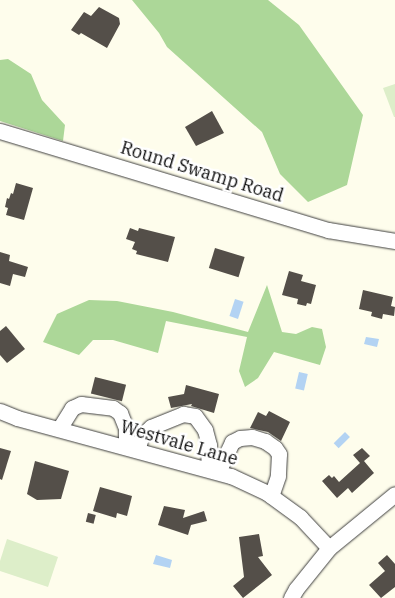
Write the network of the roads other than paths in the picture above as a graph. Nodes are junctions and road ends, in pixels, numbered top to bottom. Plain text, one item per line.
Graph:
1 (0, 131) edge
2 (395, 242) edge
3 (0, 411) edge
4 (59, 429) junction
5 (131, 449) junction
6 (213, 471) junction
7 (395, 494) edge
8 (271, 496) junction
9 (329, 548) junction
10 (291, 598) edge

1 - 2 street, Round Swamp Road
3 - 4 street, Westvale Lane
4 - 5 street, Westvale Lane
4 - 5 street
5 - 6 street, Westvale Lane
5 - 6 street
6 - 8 street, Westvale Lane
6 - 8 street
7 - 9 street
8 - 9 street, Westvale Lane
9 - 10 street

